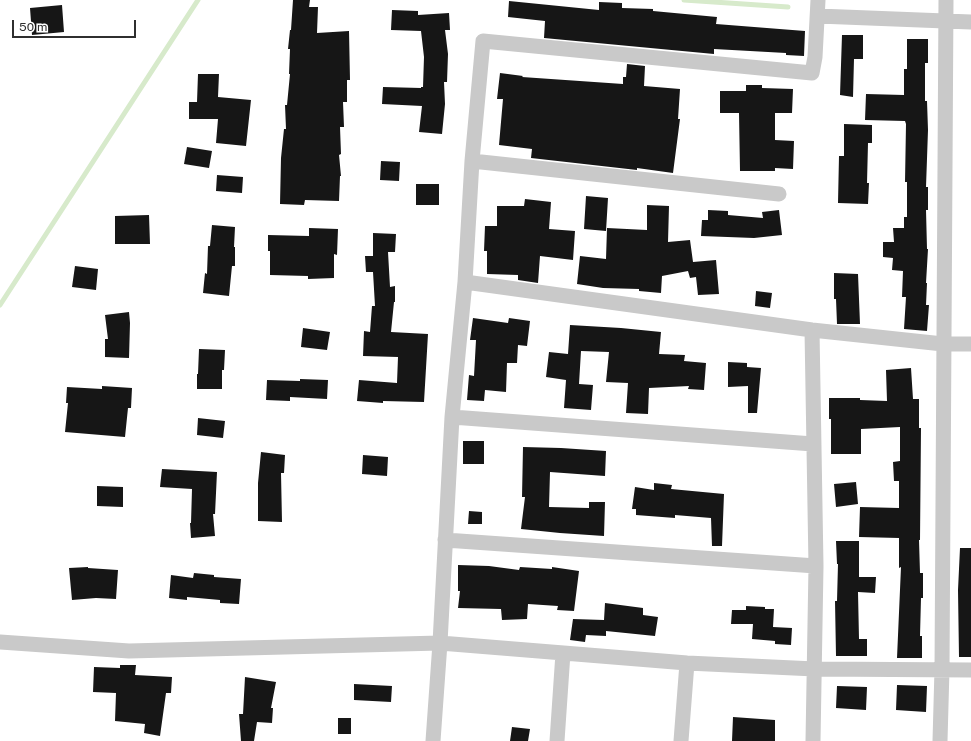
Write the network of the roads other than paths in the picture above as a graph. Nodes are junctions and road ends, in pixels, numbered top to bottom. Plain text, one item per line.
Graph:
1 (818, 0) edge
2 (946, 0) edge
3 (818, 16) junction
4 (946, 22) junction
5 (971, 22) edge
6 (472, 161) junction
7 (779, 194) dead end
8 (465, 282) junction
9 (812, 330) junction
10 (943, 344) junction
11 (971, 344) edge
12 (452, 417) junction
13 (813, 444) junction
14 (445, 540) junction
15 (816, 566) junction
16 (0, 642) edge
17 (440, 643) junction
18 (563, 653) junction
19 (687, 663) junction
20 (815, 668) junction
21 (942, 669) junction
22 (971, 670) edge
23 (433, 741) edge
24 (557, 741) edge
25 (681, 741) edge
26 (813, 741) edge
27 (940, 741) edge

1 - 3 street
2 - 4 street
3 - 4 street
3 - 6 street
4 - 5 street
4 - 10 street
6 - 7 street
6 - 8 street
8 - 9 street
8 - 12 street
9 - 10 street
9 - 13 street
10 - 11 street
10 - 21 street
12 - 13 street
12 - 14 street
13 - 15 street
14 - 15 street
14 - 17 street
15 - 20 street
16 - 17 street
17 - 18 street
17 - 23 street
18 - 19 street
18 - 24 street
19 - 20 street
19 - 25 street
20 - 21 street
20 - 26 street
21 - 22 street
21 - 27 street

